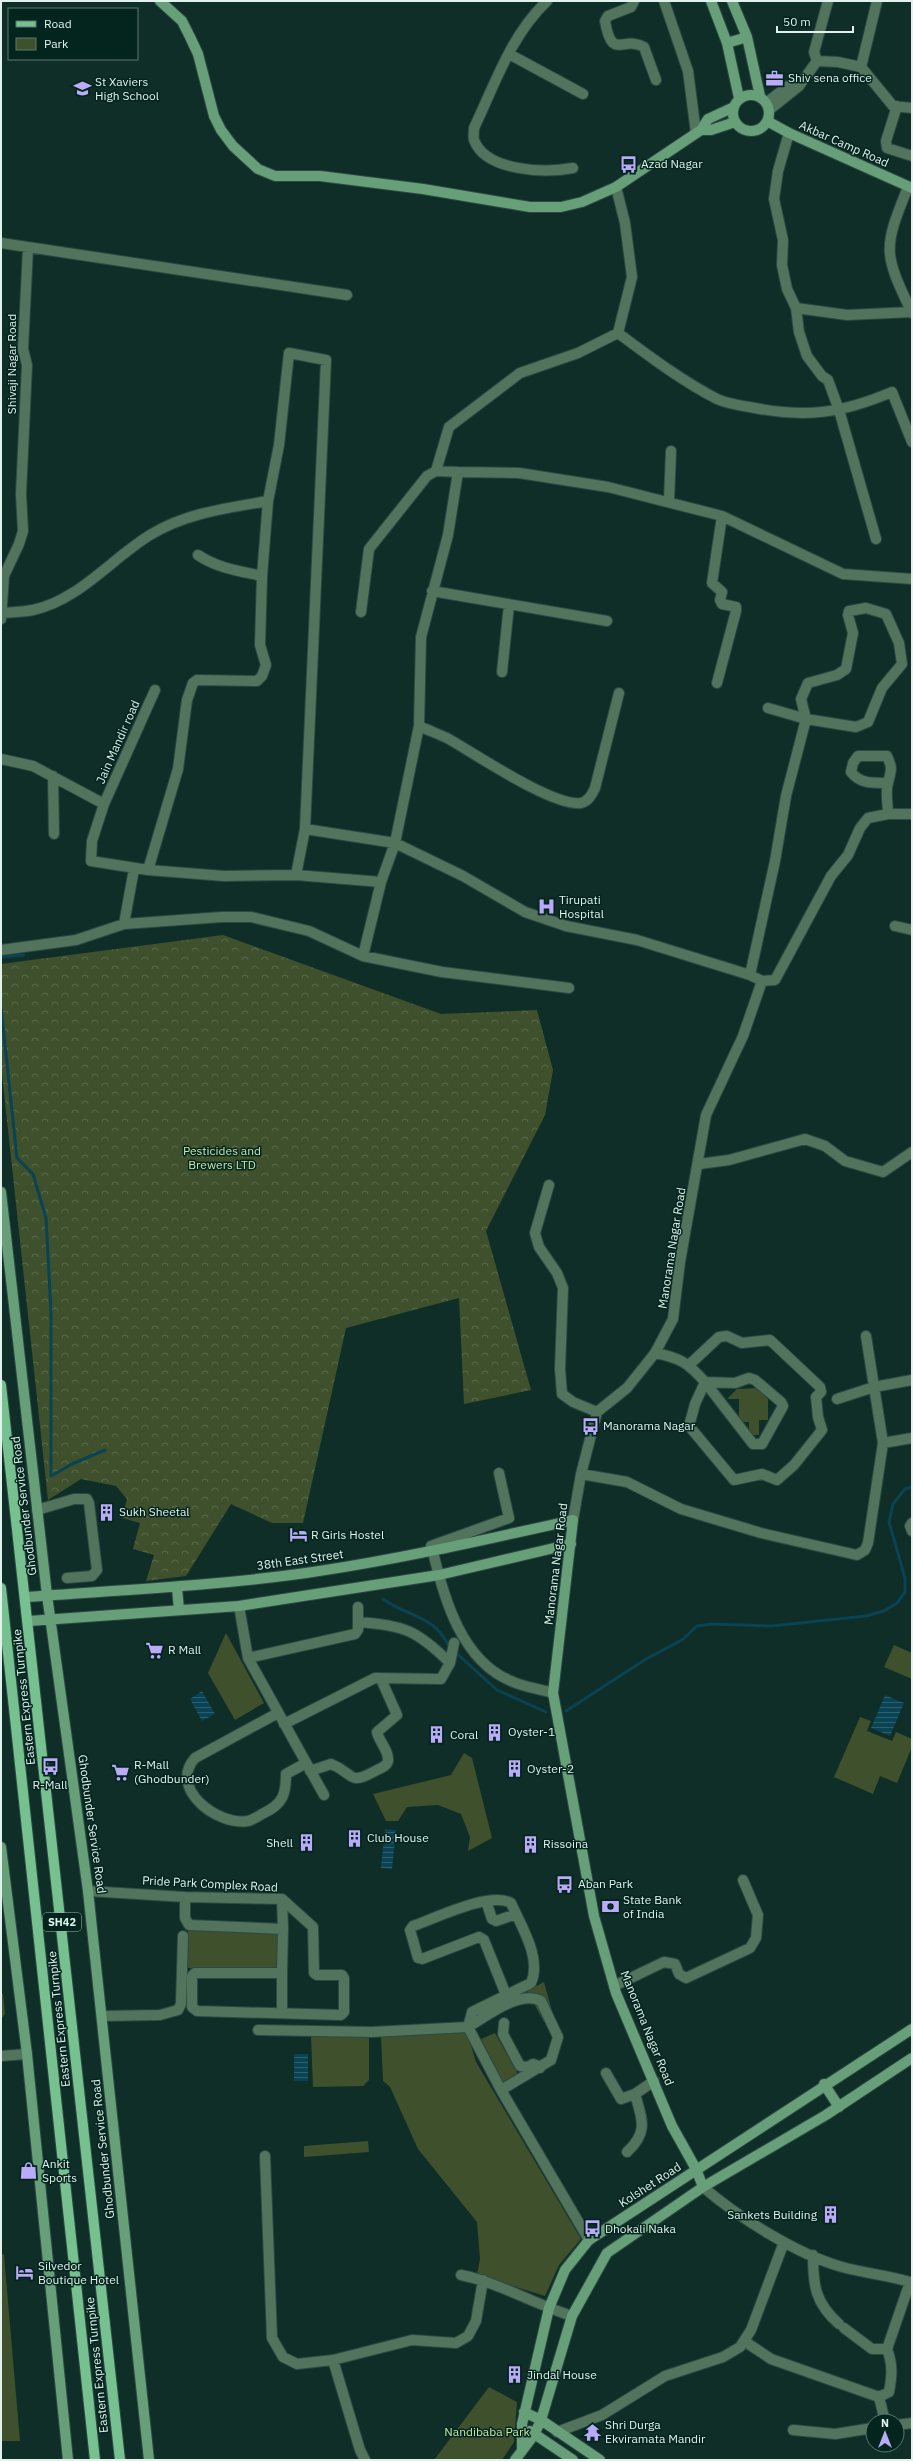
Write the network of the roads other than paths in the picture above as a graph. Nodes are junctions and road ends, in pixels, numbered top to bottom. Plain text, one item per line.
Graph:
1 (160, 1) edge
2 (546, 1) edge
3 (634, 1) edge
4 (664, 1) edge
5 (711, 1) edge
6 (732, 1) edge
7 (828, 1) edge
8 (877, 1) edge
9 (747, 37) junction
10 (727, 43) junction
11 (509, 54) junction
12 (817, 61) junction
13 (861, 67) junction
14 (656, 80) dead end
15 (583, 94) dead end
16 (736, 103) junction
17 (765, 103) junction
18 (897, 106) junction
19 (912, 108) edge
20 (767, 121) junction
21 (735, 122) junction
22 (699, 131) junction
23 (788, 133) junction
24 (912, 156) edge
25 (573, 168) dead end
26 (616, 187) junction
27 (910, 187) edge
28 (1, 243) edge
29 (28, 248) junction
30 (347, 295) dead end
31 (796, 308) junction
32 (912, 312) edge
33 (618, 333) junction
34 (839, 410) junction
35 (912, 442) edge
36 (671, 451) dead end
37 (436, 471) junction
38 (458, 472) junction
39 (268, 501) junction
40 (669, 501) junction
41 (722, 516) junction
42 (876, 539) dead end
43 (198, 554) dead end
44 (262, 576) junction
45 (912, 579) edge
46 (432, 591) junction
47 (509, 604) junction
48 (361, 612) dead end
49 (2, 616) edge
50 (607, 621) dead end
51 (502, 672) dead end
52 (717, 683) dead end
53 (156, 690) dead end
54 (619, 693) dead end
55 (768, 708) dead end
56 (806, 719) junction
57 (419, 726) junction
58 (1, 759) edge
59 (53, 776) junction
60 (887, 783) dead end
61 (104, 804) junction
62 (888, 814) junction
63 (912, 814) edge
64 (305, 829) junction
65 (54, 834) dead end
66 (395, 843) junction
67 (134, 869) junction
68 (148, 870) junction
69 (296, 875) junction
70 (381, 882) junction
71 (124, 924) junction
72 (895, 926) dead end
73 (912, 930) edge
74 (1, 950) edge
75 (363, 956) junction
76 (750, 975) junction
77 (762, 981) junction
78 (569, 988) dead end
79 (912, 1152) edge
80 (699, 1164) junction
81 (548, 1185) dead end
82 (1, 1192) edge
83 (866, 1336) dead end
84 (655, 1353) junction
85 (690, 1365) junction
86 (912, 1380) edge
87 (705, 1382) junction
88 (1, 1384) edge
89 (874, 1387) junction
90 (837, 1399) dead end
91 (597, 1412) junction
92 (912, 1438) edge
93 (883, 1444) junction
94 (499, 1473) dead end
95 (581, 1474) junction
96 (38, 1510) junction
97 (573, 1520) junction
98 (912, 1523) edge
99 (912, 1531) edge
100 (571, 1544) junction
101 (432, 1549) junction
102 (439, 1575) junction
103 (67, 1578) dead end
104 (1, 1588) edge
105 (177, 1588) junction
106 (47, 1595) junction
107 (25, 1597) junction
108 (239, 1606) junction
109 (358, 1607) dead end
110 (179, 1610) junction
111 (51, 1620) junction
112 (29, 1621) junction
113 (358, 1622) junction
114 (454, 1643) dead end
115 (248, 1658) junction
116 (450, 1663) junction
117 (382, 1679) junction
118 (553, 1693) junction
119 (278, 1713) junction
120 (284, 1724) junction
121 (308, 1767) junction
122 (324, 1795) dead end
123 (1, 1847) edge
124 (743, 1880) dead end
125 (88, 1891) junction
126 (185, 1897) junction
127 (282, 1899) junction
128 (486, 1900) junction
129 (516, 1914) junction
130 (283, 1929) junction
131 (183, 1936) dead end
132 (282, 1973) junction
133 (614, 1986) junction
134 (506, 1995) junction
135 (282, 2012) junction
136 (102, 2016) junction
137 (504, 2023) dead end
138 (468, 2027) junction
139 (912, 2029) edge
140 (258, 2030) dead end
141 (27, 2054) junction
142 (1, 2056) edge
143 (912, 2058) edge
144 (540, 2068) junction
145 (606, 2073) dead end
146 (654, 2082) junction
147 (824, 2084) junction
148 (501, 2090) junction
149 (634, 2094) junction
150 (838, 2107) junction
151 (627, 2152) dead end
152 (265, 2156) dead end
153 (696, 2169) junction
154 (702, 2187) junction
155 (589, 2240) junction
156 (784, 2242) junction
157 (813, 2255) junction
158 (461, 2275) dead end
159 (483, 2280) junction
160 (549, 2308) junction
161 (572, 2316) junction
162 (744, 2341) junction
163 (887, 2349) junction
164 (333, 2360) junction
165 (879, 2397) junction
166 (524, 2412) junction
167 (883, 2413) edge
168 (541, 2420) junction
169 (522, 2424) junction
170 (865, 2429) edge
171 (793, 2430) dead end
172 (556, 2432) junction
173 (534, 2435) junction
174 (522, 2449) junction
175 (68, 2460) edge
176 (95, 2460) edge
177 (120, 2460) edge
178 (149, 2460) edge
179 (365, 2460) edge
180 (515, 2460) edge
181 (573, 2460) edge
182 (600, 2460) edge

1 - 26 street
2 - 11 street
3 - 14 street
4 - 22 street
5 - 10 street
6 - 9 street
7 - 12 street
8 - 13 street
9 - 10 street
9 - 17 street
10 - 16 street
11 - 15 street
11 - 25 street
12 - 13 street
12 - 17 street
13 - 18 street
16 - 17 street
16 - 21 street
16 - 22 street
17 - 20 street
18 - 19 street
18 - 24 street
20 - 21 street
20 - 23 street, Akbar Camp Road
21 - 22 street
22 - 26 street
23 - 27 street, Akbar Camp Road
23 - 31 street
26 - 33 street
27 - 32 street
28 - 29 street
29 - 30 street
29 - 49 street, Shivaji Nagar Road
31 - 32 street
31 - 34 street
33 - 34 street
33 - 37 street
34 - 35 street
34 - 42 street
36 - 40 street
37 - 38 street
37 - 48 street
38 - 40 street
38 - 46 street
39 - 44 street
39 - 49 street
39 - 64 street
40 - 41 street
41 - 45 street
41 - 52 street
43 - 44 street
44 - 68 street
46 - 47 street
46 - 57 street
47 - 50 street
47 - 51 street
53 - 61 street, Jain Mandir road
54 - 57 street
55 - 56 street
56 - 56 street
56 - 76 street
57 - 66 street
58 - 59 street
59 - 61 street
59 - 65 street
60 - 62 street
61 - 67 street, Jain Mandir road
62 - 63 street
62 - 77 street
64 - 66 street
64 - 69 street
66 - 70 street
66 - 76 street
67 - 68 street
67 - 71 street
68 - 69 street
69 - 70 street
70 - 75 street
71 - 74 street
71 - 75 street
72 - 73 street
75 - 78 street
76 - 77 street
77 - 80 street, Manorama Nagar Road
79 - 80 street
80 - 84 street, Manorama Nagar Road
81 - 91 street
82 - 96 street, Ghodbunder Service Road
83 - 89 street
84 - 85 street
84 - 91 street, Manorama Nagar Road
85 - 87 street
85 - 87 street
86 - 89 street
87 - 87 street
88 - 107 main road, Eastern Express Turnpike / SH42
89 - 90 street
89 - 93 street
91 - 95 street, Manorama Nagar Road
92 - 93 street
93 - 95 street
94 - 101 street
95 - 97 street, Manorama Nagar Road
96 - 103 street
96 - 106 street, Ghodbunder Service Road
97 - 100 street, Manorama Nagar Road
97 - 101 street, 38th East Street
98 - 99 street
100 - 102 street
100 - 118 street, Manorama Nagar Road
101 - 102 street
101 - 105 street, 38th East Street
102 - 108 street
102 - 118 street
104 - 176 main road, Eastern Express Turnpike / SH42
105 - 106 street, 38th East Street
105 - 110 street
106 - 107 street, 38th East Street
106 - 111 street, Ghodbunder Service Road
107 - 112 main road, Eastern Express Turnpike / SH42
108 - 110 street
108 - 115 street
109 - 113 street
110 - 111 street
111 - 112 street
111 - 125 street, Ghodbunder Service Road
112 - 177 main road, Eastern Express Turnpike / SH42
113 - 115 street
113 - 116 street
114 - 116 street
115 - 119 street
116 - 117 street
117 - 120 street
117 - 121 street
118 - 133 street, Manorama Nagar Road
119 - 120 street
119 - 121 street
120 - 121 street
121 - 122 street
123 - 141 street
124 - 133 street
125 - 126 street, Pride Park Complex Road
125 - 136 street, Ghodbunder Service Road
126 - 127 street, Pride Park Complex Road
126 - 130 street
127 - 130 street
127 - 135 street, Pride Park Complex Road
128 - 129 street
128 - 129 street
128 - 134 street
129 - 134 street
130 - 132 street
131 - 136 street
132 - 135 street
132 - 135 street, Pride Park Complex Road
133 - 146 street, Manorama Nagar Road
134 - 138 street
136 - 178 street, Ghodbunder Service Road
137 - 144 street
138 - 140 street
138 - 144 street
138 - 148 street
139 - 147 street, Kolshet Road
141 - 142 street
141 - 175 street
143 - 150 street
144 - 148 street
145 - 149 street
146 - 149 street
146 - 153 street, Manorama Nagar Road
147 - 150 street
147 - 153 street, Kolshet Road
148 - 155 street
149 - 151 street
150 - 154 street
152 - 164 street
153 - 154 street, Manorama Nagar Road
153 - 155 street, Kolshet Road
154 - 156 street
154 - 161 street
155 - 160 street, Kolshet Road
156 - 157 street
156 - 162 street
157 - 163 street
157 - 163 street
158 - 159 street
159 - 160 street
159 - 164 street
160 - 161 street
160 - 166 street, Kolshet Road
161 - 168 street
162 - 165 street
162 - 172 street
163 - 165 street
164 - 179 street
165 - 167 street
166 - 168 street
166 - 169 street, Kolshet Road
168 - 172 street
168 - 173 street
169 - 173 street
169 - 174 street, Kolshet Road
170 - 171 street
172 - 182 street
173 - 174 street
173 - 181 street
174 - 180 street

